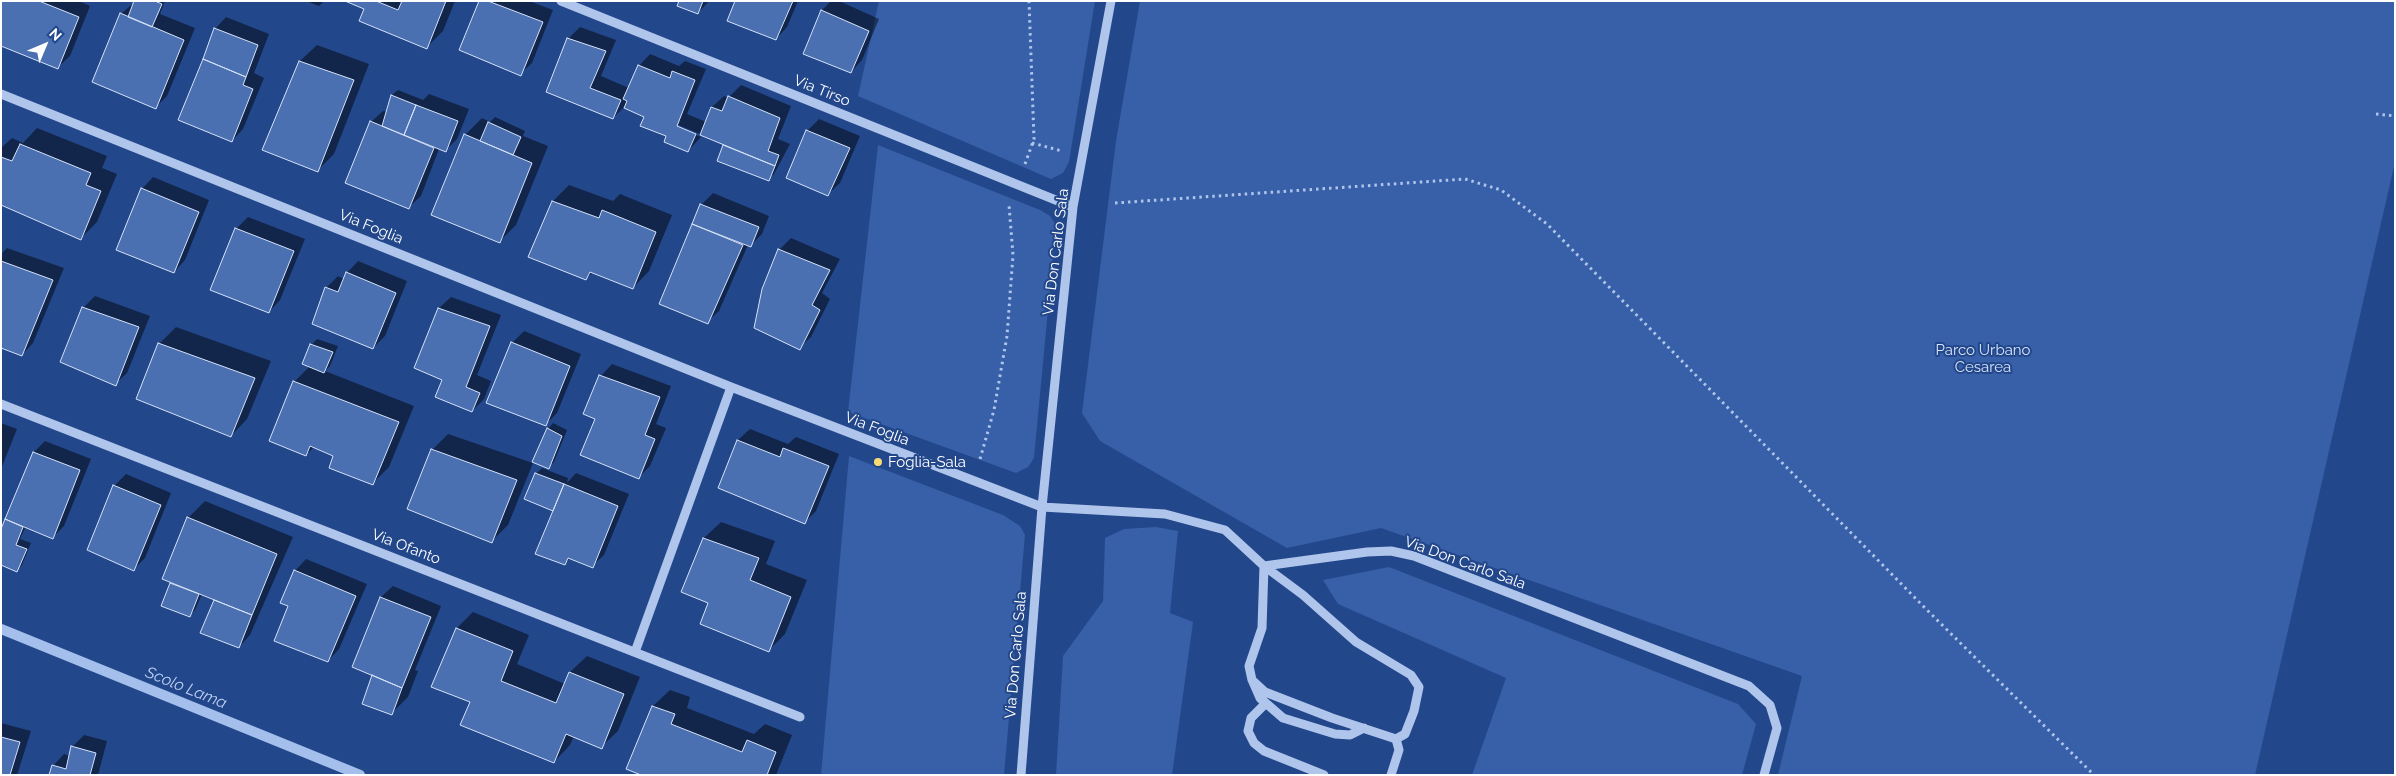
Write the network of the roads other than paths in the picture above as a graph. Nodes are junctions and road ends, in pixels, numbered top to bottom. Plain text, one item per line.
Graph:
1 (561, 1) edge
2 (1111, 1) edge
3 (1, 94) edge
4 (1073, 207) junction
5 (731, 386) junction
6 (1, 404) edge
7 (1042, 507) junction
8 (1264, 566) junction
9 (635, 652) junction
10 (1252, 680) junction
11 (1265, 704) junction
12 (800, 717) dead end
13 (1364, 728) junction
14 (1396, 739) junction
15 (1020, 775) edge
16 (1324, 775) edge
17 (1391, 775) edge
18 (1764, 775) edge

1 - 4 street, Via Tirso
2 - 4 street, Via Don Carlo Sala
3 - 5 street, Via Foglia
4 - 7 street, Via Don Carlo Sala
5 - 7 street, Via Foglia
5 - 9 street
6 - 9 street, Via Ofanto
7 - 8 street
7 - 15 street, Via Don Carlo Sala
8 - 10 street
8 - 14 street
8 - 18 street, Via Don Carlo Sala
9 - 12 street, Via Ofanto
10 - 11 street
10 - 13 street
11 - 13 street
11 - 16 street
13 - 14 street
14 - 17 street

